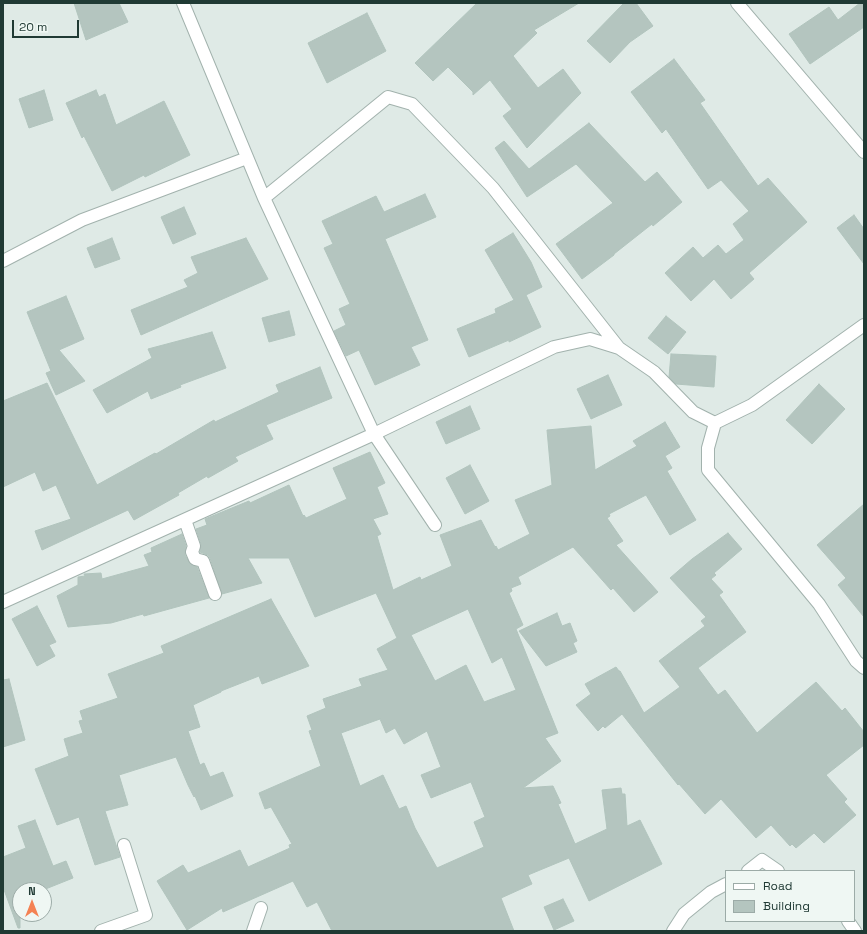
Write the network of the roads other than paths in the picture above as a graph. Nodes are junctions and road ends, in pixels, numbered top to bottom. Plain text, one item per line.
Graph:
1 (184, 3) edge
2 (737, 3) edge
3 (864, 152) edge
4 (247, 158) junction
5 (264, 198) junction
6 (3, 261) edge
7 (864, 326) edge
8 (619, 348) junction
9 (715, 423) junction
10 (374, 434) junction
11 (185, 520) junction
12 (435, 525) dead end
13 (215, 594) dead end
14 (3, 602) edge
15 (864, 668) edge
16 (124, 845) dead end
17 (749, 870) edge
18 (777, 870) edge
19 (725, 885) edge
20 (260, 908) dead end
21 (849, 922) edge
22 (101, 931) edge
23 (253, 931) edge
24 (673, 931) edge
25 (855, 931) edge

1 - 4 street
2 - 3 street
4 - 5 street
4 - 6 street
5 - 8 street
5 - 10 street
7 - 9 street
8 - 9 street
8 - 10 street
9 - 15 street
10 - 11 street
10 - 12 street
11 - 13 street
11 - 14 street
16 - 22 street
17 - 18 street
19 - 24 street
20 - 23 street
21 - 25 street

